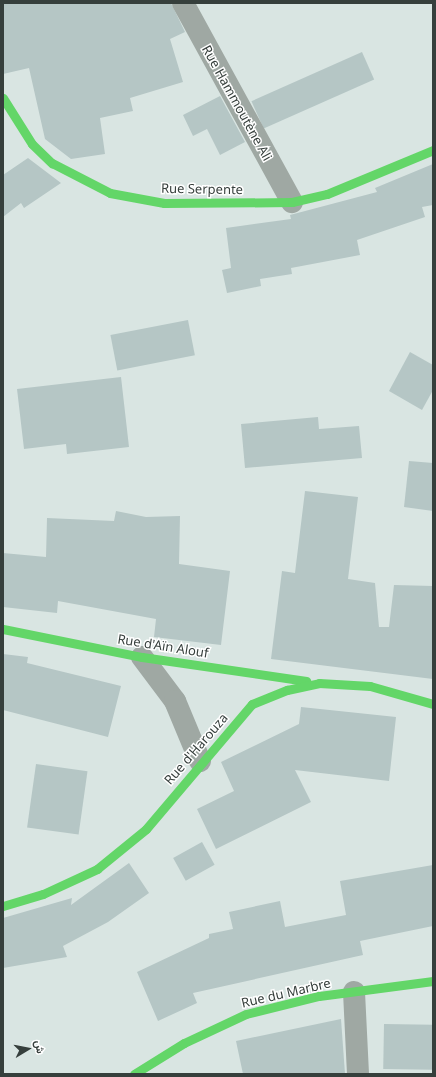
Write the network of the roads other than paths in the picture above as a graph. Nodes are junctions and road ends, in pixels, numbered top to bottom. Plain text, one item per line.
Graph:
1 (183, 3) edge
2 (3, 98) edge
3 (433, 150) edge
4 (292, 202) junction
5 (3, 629) edge
6 (142, 657) junction
7 (319, 683) junction
8 (433, 704) edge
9 (200, 761) junction
10 (3, 906) edge
11 (433, 981) edge
12 (354, 992) junction
13 (134, 1074) edge
14 (358, 1074) edge

1 - 4 street, Rue Hammoutène Ali
2 - 4 street, Rue Serpente
3 - 4 street, Rue Serpente
5 - 6 street, Rue d'Aïn Alouf
6 - 7 street, Rue d'Aïn Alouf
6 - 9 street
7 - 8 street, Rue d'Harouza
7 - 9 street, Rue d'Harouza
9 - 10 street, Rue d'Harouza
11 - 12 street, Rue du Marbre
12 - 13 street, Rue du Marbre
12 - 14 street

